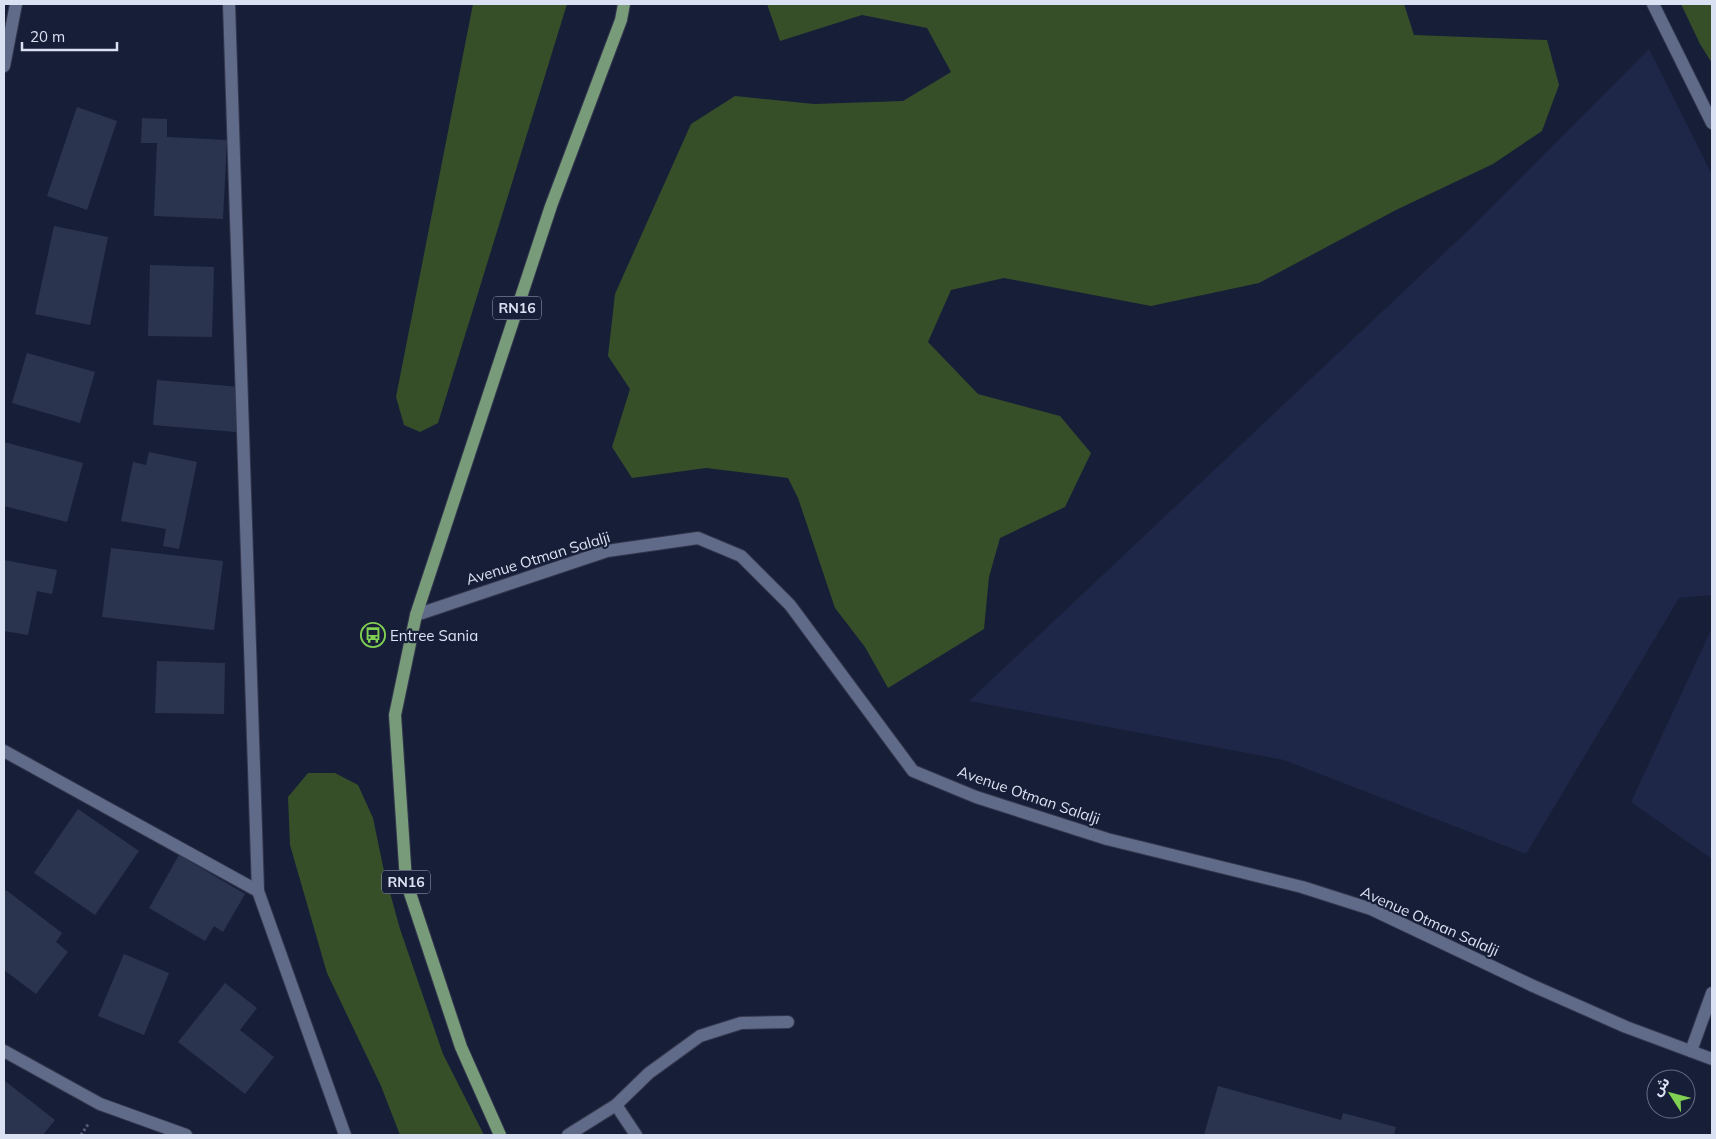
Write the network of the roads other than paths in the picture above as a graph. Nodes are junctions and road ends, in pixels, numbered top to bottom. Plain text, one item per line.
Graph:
1 (16, 4) edge
2 (229, 4) edge
3 (624, 4) edge
4 (1653, 4) edge
5 (4, 19) edge
6 (4, 66) edge
7 (1712, 123) edge
8 (416, 615) junction
9 (4, 751) edge
10 (258, 892) junction
11 (1712, 993) edge
12 (788, 1022) dead end
13 (4, 1051) edge
14 (1691, 1051) junction
15 (1712, 1060) edge
16 (616, 1105) junction
17 (186, 1135) edge
18 (346, 1135) edge
19 (500, 1135) edge
20 (568, 1135) edge
21 (636, 1135) edge

1 - 5 street
1 - 6 street
2 - 10 street
3 - 8 main road, RN16
4 - 7 street
8 - 14 street, Avenue Otman Salalji
8 - 19 main road, RN16
9 - 10 street
10 - 18 street
11 - 14 street
12 - 16 street
13 - 17 street
14 - 15 street, Avenue Otman Salalji
16 - 20 street
16 - 21 street

